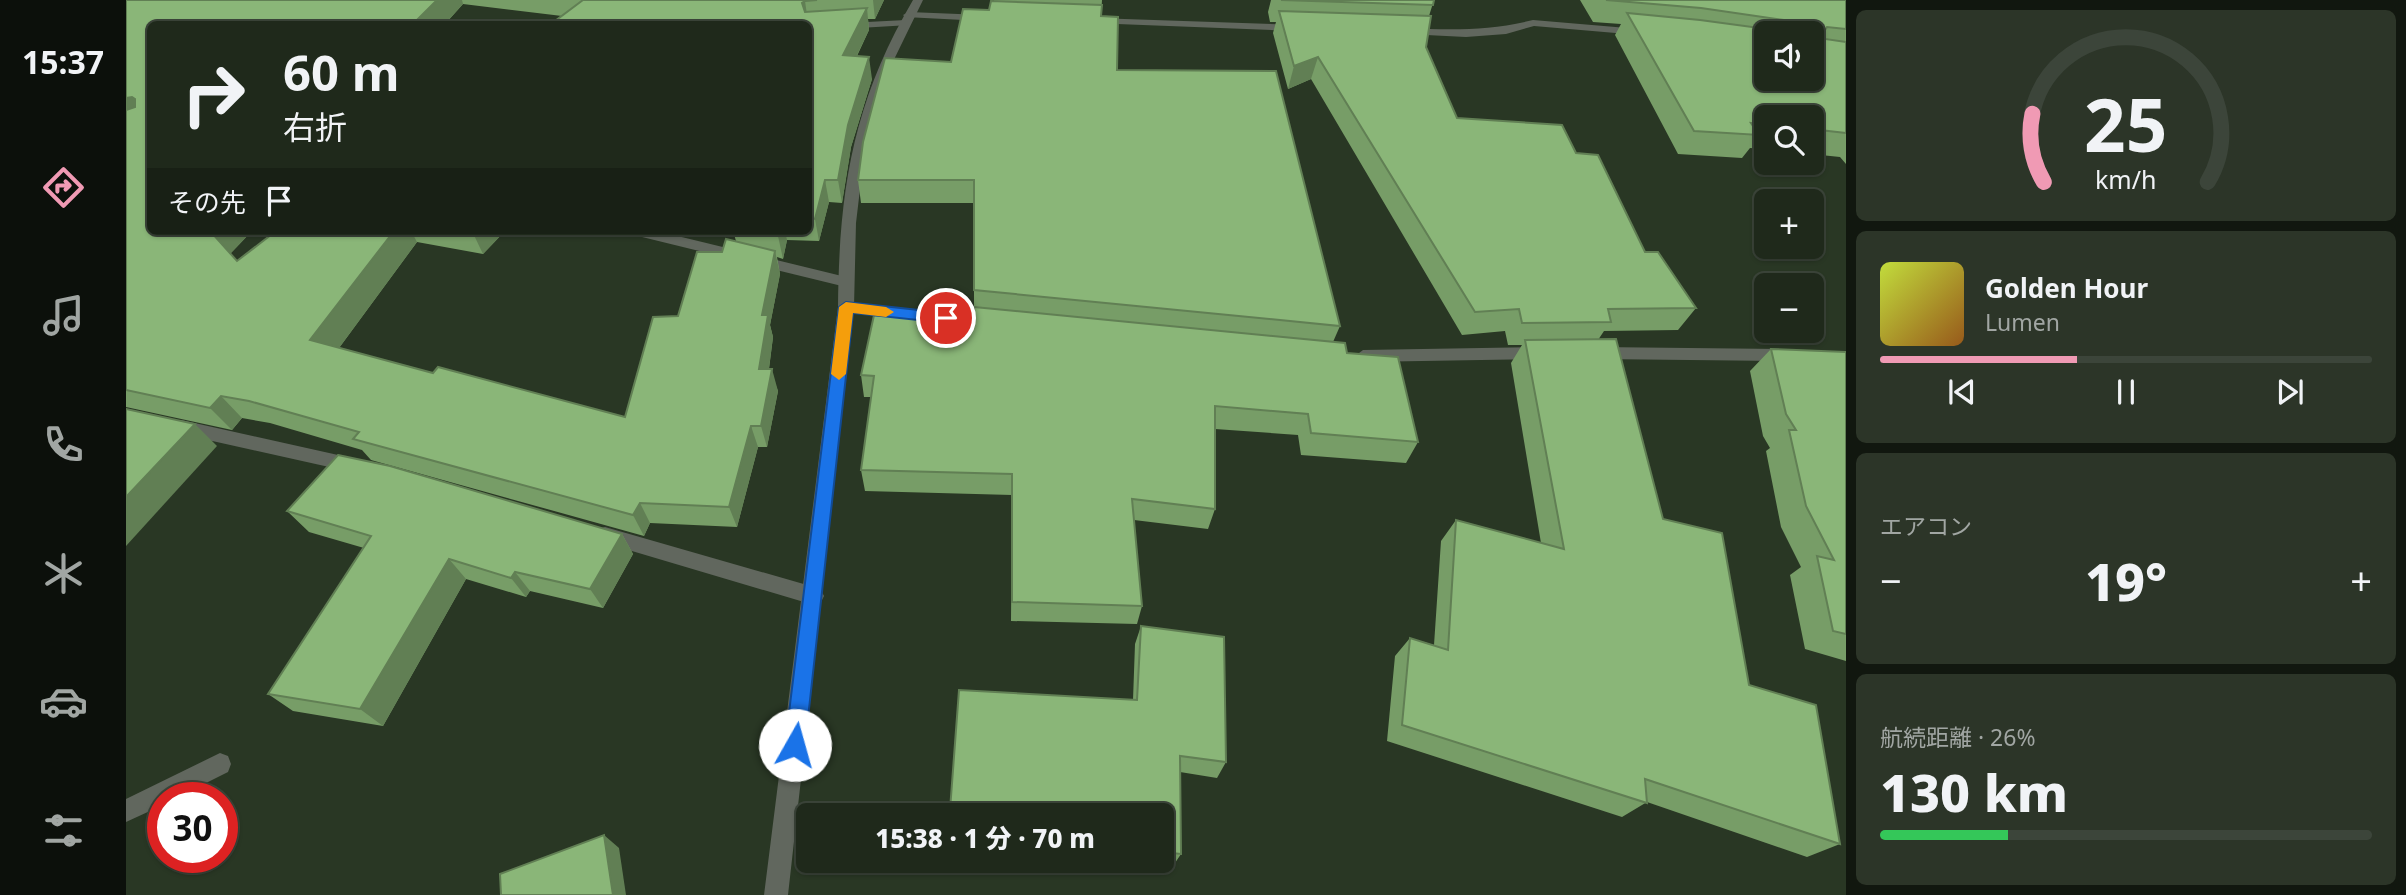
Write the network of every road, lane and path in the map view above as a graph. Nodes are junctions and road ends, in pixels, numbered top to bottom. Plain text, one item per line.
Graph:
1 (911, 13) edge
2 (991, 18) edge
3 (1087, 21) edge
4 (812, 27) edge
5 (1306, 28) edge
6 (1388, 31) edge
7 (1648, 33) edge
8 (654, 235) edge
9 (846, 282) junction
10 (846, 307) junction
11 (1005, 325) edge
12 (1560, 353) edge
13 (1588, 353) edge
14 (1812, 355) edge
15 (1344, 357) edge
16 (160, 423) edge
17 (369, 469) edge
18 (591, 531) edge
19 (814, 596) junction
20 (220, 764) dead end
21 (126, 811) edge
22 (776, 895) edge

1 - 2 street
1 - 4 street
1 - 9 street
3 - 5 street
6 - 7 street
8 - 9 street
9 - 10 street
10 - 11 street
10 - 19 street
12 - 15 street
13 - 14 street
16 - 17 street
18 - 19 street
19 - 22 street
20 - 21 street

